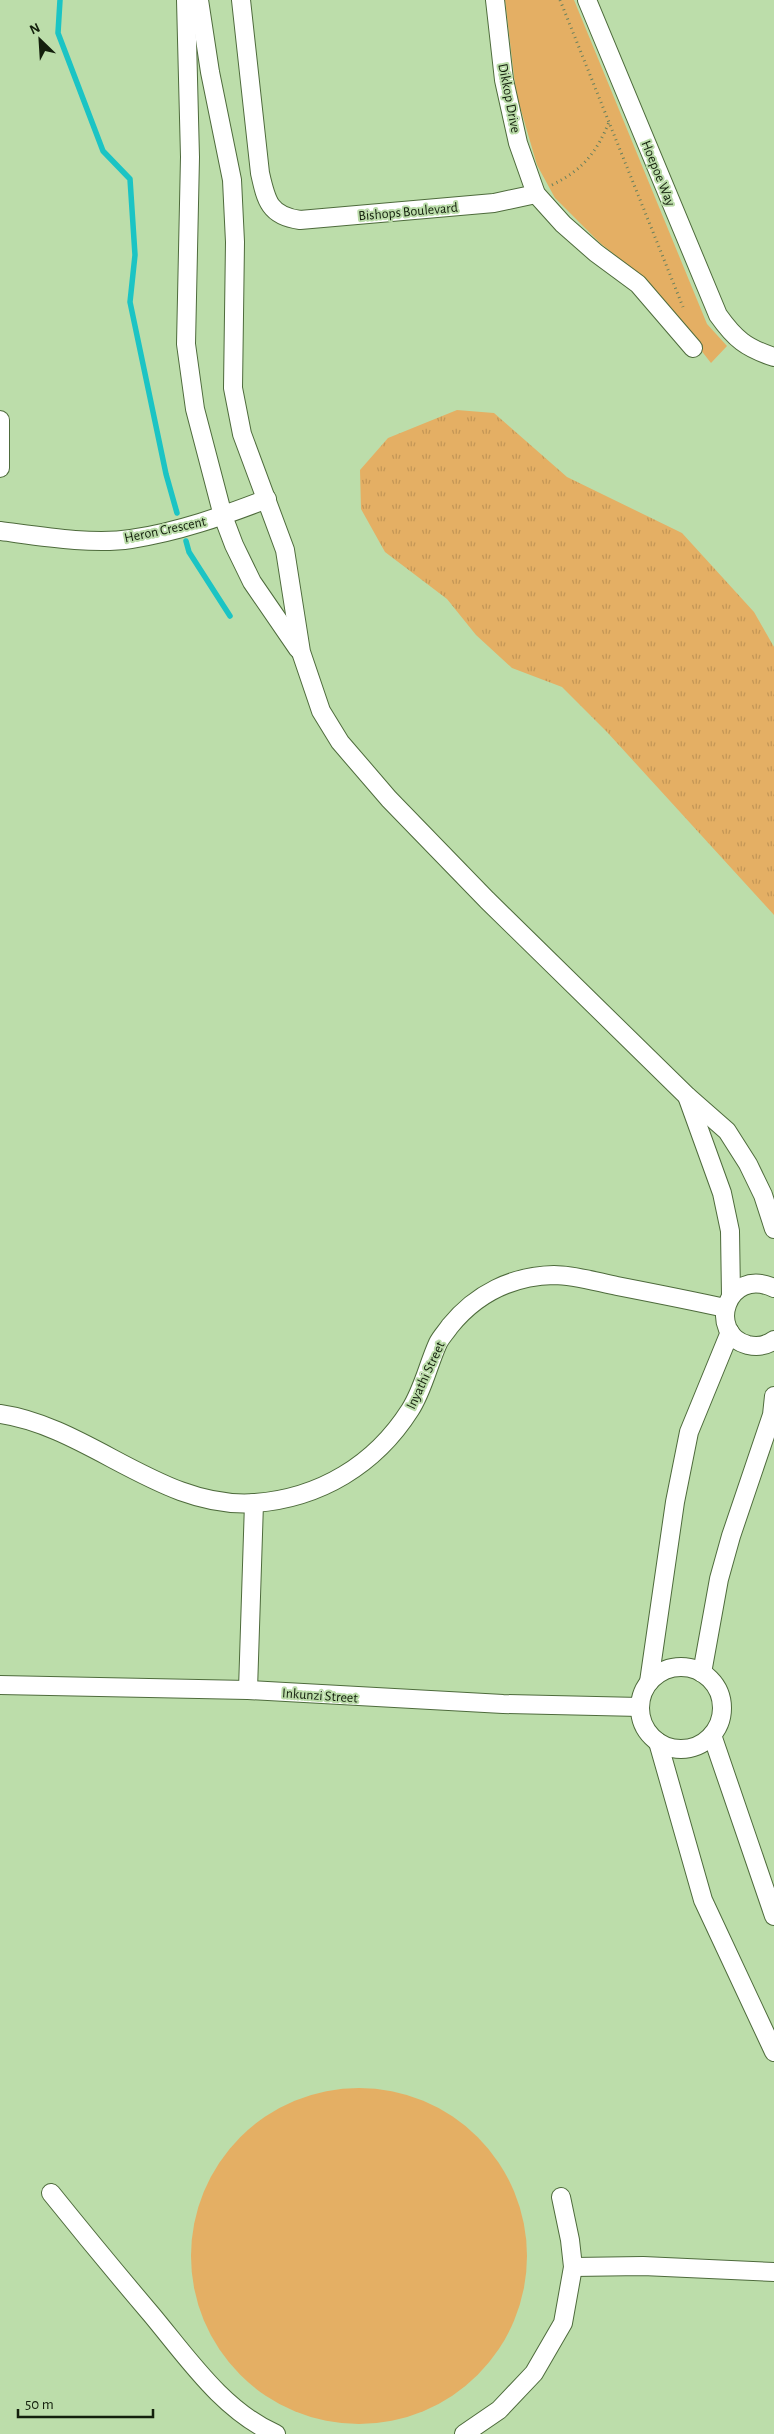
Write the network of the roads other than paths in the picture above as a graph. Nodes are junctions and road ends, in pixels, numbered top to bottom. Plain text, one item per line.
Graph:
1 (186, 0) edge
2 (199, 0) edge
3 (241, 0) edge
4 (495, 0) edge
5 (588, 0) edge
6 (536, 194) junction
7 (693, 348) dead end
8 (774, 357) edge
9 (0, 420) edge
10 (0, 468) edge
11 (267, 499) junction
12 (223, 516) junction
13 (0, 531) edge
14 (300, 652) junction
15 (686, 1095) junction
16 (774, 1229) edge
17 (774, 1288) edge
18 (728, 1301) junction
19 (730, 1332) junction
20 (774, 1340) edge
21 (774, 1396) edge
22 (0, 1414) edge
23 (254, 1503) junction
24 (702, 1672) junction
25 (649, 1682) junction
26 (0, 1685) edge
27 (248, 1690) junction
28 (640, 1707) junction
29 (712, 1735) junction
30 (658, 1742) junction
31 (774, 1916) edge
32 (774, 2052) edge
33 (51, 2193) dead end
34 (561, 2197) dead end
35 (573, 2267) junction
36 (774, 2272) edge
37 (276, 2434) edge
38 (464, 2434) edge

1 - 12 street
2 - 11 street
3 - 6 street, Bishops Boulevard
4 - 6 street, Dikkop Drive
5 - 8 street, Hoepoe Way
6 - 7 street
9 - 10 street
11 - 12 street, Heron Crescent
11 - 14 street
12 - 13 street, Heron Crescent
12 - 14 street
14 - 15 street
15 - 16 street
15 - 18 street
17 - 18 street
18 - 19 street
18 - 23 street, Inyathi Street
19 - 20 street
19 - 25 street
21 - 24 street
22 - 23 street, Inyathi Street
23 - 27 street
24 - 25 street
24 - 29 street
25 - 28 street
26 - 27 street, Inkunzi Street
27 - 28 street, Inkunzi Street
28 - 30 street
29 - 30 street
29 - 31 street
30 - 32 street
33 - 37 street
34 - 35 street
35 - 36 street
35 - 38 street

